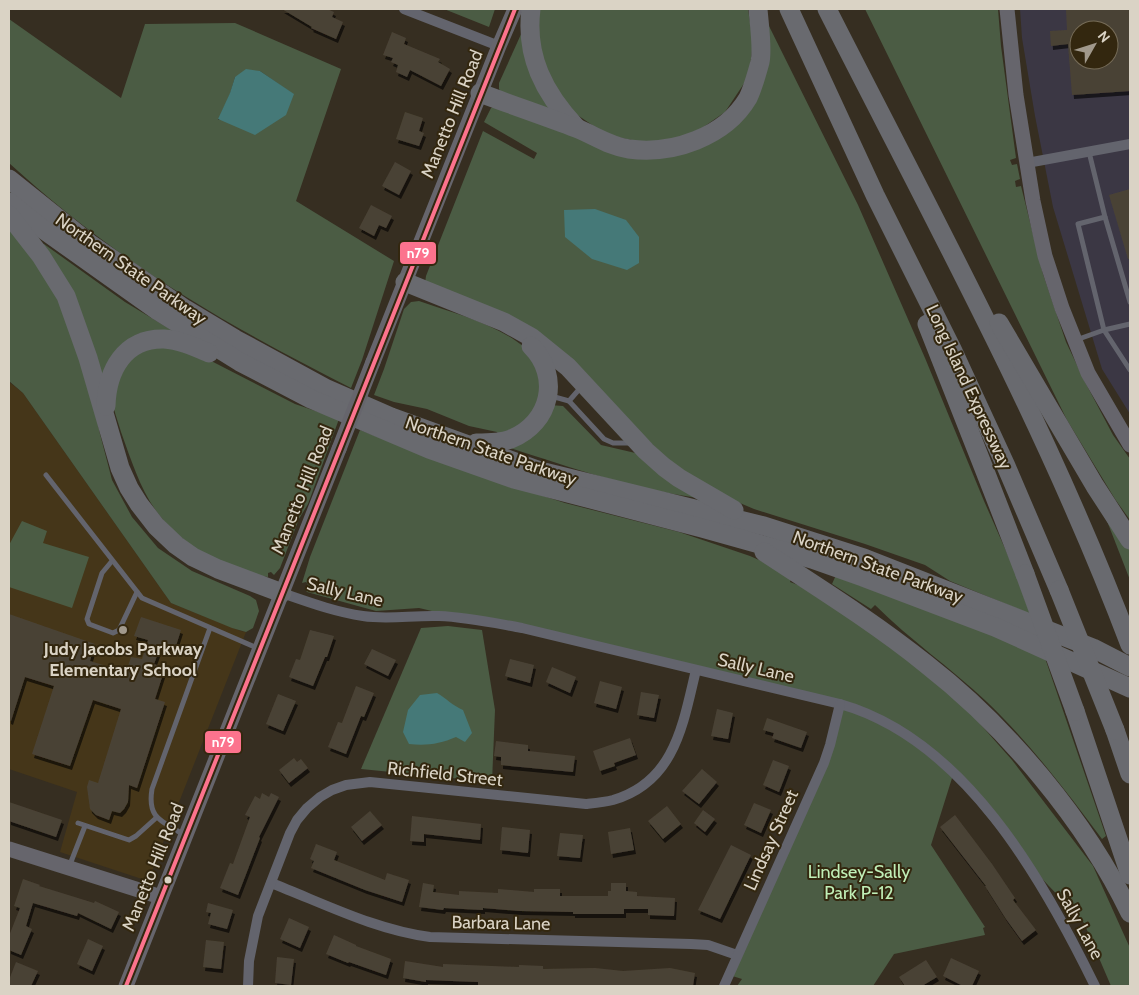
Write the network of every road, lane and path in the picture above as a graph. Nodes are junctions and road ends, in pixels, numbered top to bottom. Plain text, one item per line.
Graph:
1 (404, 9) edge
2 (531, 9) edge
3 (758, 9) edge
4 (789, 9) edge
5 (827, 9) edge
6 (1007, 9) edge
7 (513, 12) edge
8 (499, 46) junction
9 (480, 94) junction
10 (578, 129) junction
11 (1130, 144) edge
12 (1088, 152) junction
13 (1027, 163) junction
14 (912, 177) junction
15 (9, 179) edge
16 (875, 195) junction
17 (9, 202) edge
18 (9, 215) edge
19 (1105, 217) junction
20 (404, 285) junction
21 (1130, 302) edge
22 (1130, 324) edge
23 (1104, 330) junction
24 (1074, 340) junction
25 (240, 362) junction
26 (1130, 370) edge
27 (584, 383) junction
28 (548, 395) junction
29 (569, 401) junction
30 (106, 418) junction
31 (466, 443) junction
32 (639, 443) junction
33 (1130, 445) edge
34 (46, 475) dead end
35 (764, 526) junction
36 (1130, 540) edge
37 (748, 542) junction
38 (112, 561) junction
39 (137, 592) junction
40 (282, 593) junction
41 (210, 628) junction
42 (1130, 645) edge
43 (260, 650) junction
44 (1130, 667) edge
45 (696, 670) junction
46 (1130, 688) edge
47 (840, 704) junction
48 (1130, 774) edge
49 (156, 818) junction
50 (78, 823) dead end
51 (85, 826) junction
52 (186, 836) junction
53 (9, 848) edge
54 (68, 868) junction
55 (1130, 875) edge
56 (272, 883) junction
57 (161, 897) junction
58 (1130, 914) edge
59 (737, 955) junction
60 (126, 986) edge
61 (248, 986) edge
62 (724, 986) edge
63 (1095, 986) edge

1 - 8 street
2 - 10 highway
3 - 10 highway
4 - 16 highway, Long Island Expressway
5 - 14 highway
6 - 13 main road
7 - 8 main road, Manetto Hill Road
8 - 9 main road, Manetto Hill Road
9 - 10 highway
9 - 20 main road, Manetto Hill Road
11 - 12 street
12 - 13 street
12 - 19 lane
13 - 24 main road
14 - 36 highway
14 - 42 highway
15 - 31 highway, Northern State Parkway
16 - 48 highway, Long Island Expressway, bridge
16 - 55 highway, bridge
17 - 25 highway, Northern State Parkway
18 - 30 highway
19 - 21 lane
19 - 23 lane
20 - 27 highway
20 - 28 highway
20 - 40 main road, Manetto Hill Road, bridge
22 - 23 lane
23 - 24 lane
23 - 26 lane
24 - 33 main road
25 - 30 highway
25 - 37 highway, Northern State Parkway
27 - 29 lane
27 - 32 highway
28 - 29 lane
28 - 31 highway
29 - 32 lane
30 - 40 highway
31 - 35 highway, Northern State Parkway
32 - 35 highway
34 - 38 lane
35 - 44 highway, Northern State Parkway
37 - 46 highway, Northern State Parkway
37 - 58 highway
38 - 39 lane
38 - 39 lane
39 - 41 lane
40 - 43 main road, Manetto Hill Road
40 - 45 street, Sally Lane
41 - 43 lane
41 - 49 lane
43 - 52 main road, Manetto Hill Road
45 - 47 street, Sally Lane
45 - 56 street, Richfield Street
47 - 59 street, Lindsay Street
47 - 63 street, Sally Lane
49 - 51 lane
49 - 52 lane
50 - 51 lane
51 - 54 lane
52 - 57 main road, Manetto Hill Road
53 - 54 main road
54 - 57 main road
56 - 59 street, Barbara Lane
56 - 61 street, Richfield Street
57 - 60 main road, Manetto Hill Road
59 - 62 street, Lindsay Street

